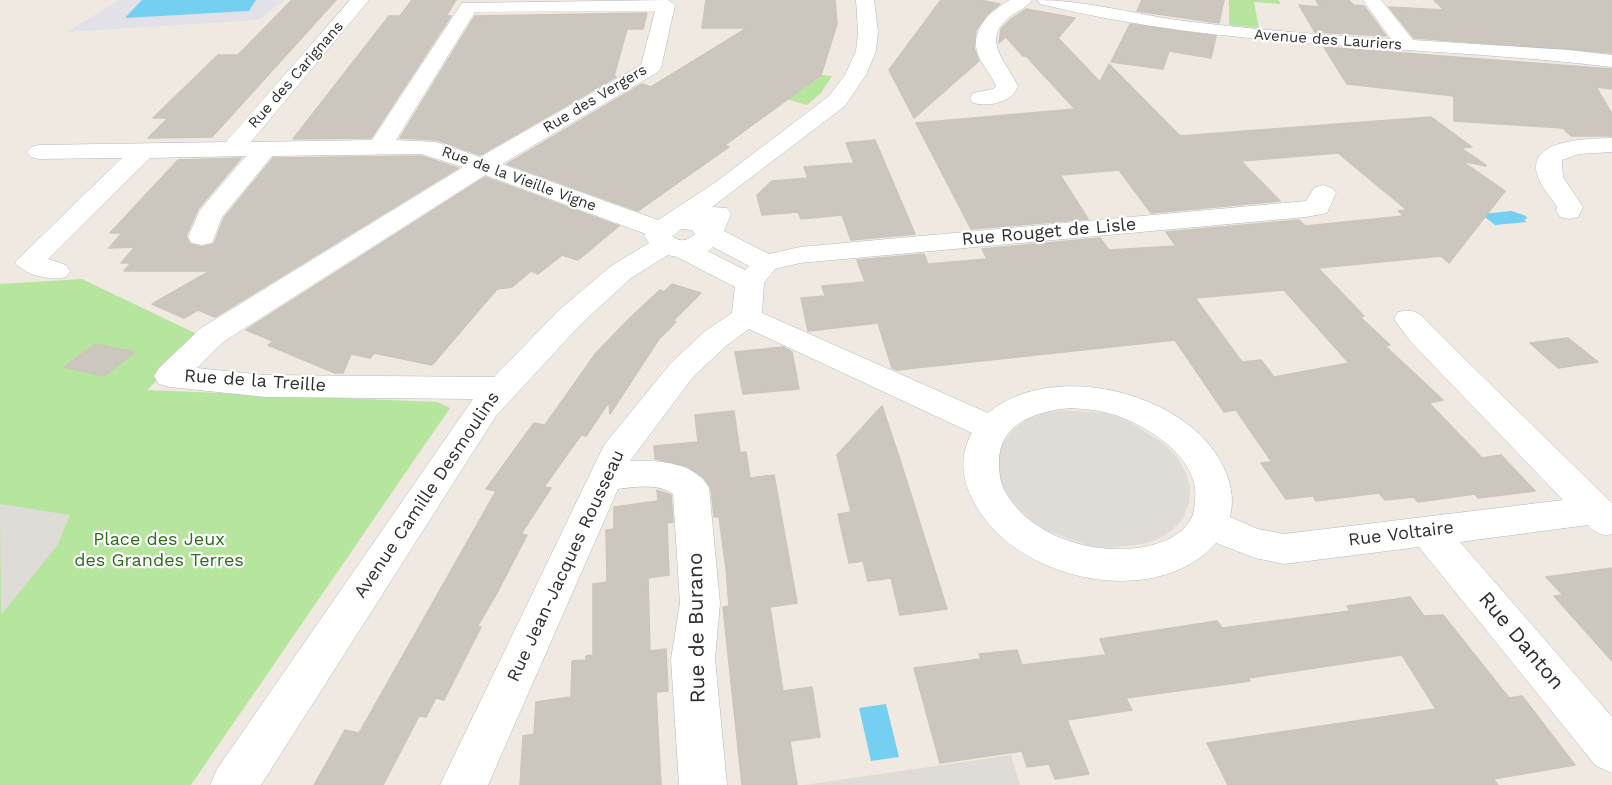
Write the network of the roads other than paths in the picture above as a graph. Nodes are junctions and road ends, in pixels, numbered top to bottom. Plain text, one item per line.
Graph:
1 (360, 0) edge
2 (865, 0) edge
3 (1023, 0) edge
4 (1046, 0) edge
5 (1372, 0) edge
6 (1406, 45) junction
7 (1612, 61) edge
8 (981, 98) dead end
9 (1612, 145) edge
10 (380, 147) junction
11 (266, 149) junction
12 (232, 150) junction
13 (143, 151) junction
14 (39, 153) dead end
15 (482, 165) junction
16 (725, 187) junction
17 (1323, 193) dead end
18 (1569, 211) dead end
19 (709, 234) junction
20 (202, 237) dead end
21 (670, 237) junction
22 (56, 272) dead end
23 (754, 288) junction
24 (1409, 319) dead end
25 (500, 388) junction
26 (992, 428) junction
27 (606, 476) junction
28 (1604, 518) edge
29 (1209, 524) junction
30 (1428, 531) junction
31 (1612, 751) edge
32 (234, 785) edge
33 (464, 785) edge
34 (703, 785) edge

1 - 12 street, Rue des Carignans
2 - 16 street, Avenue Camille Desmoulins
3 - 8 street
4 - 6 street, Avenue des Lauriers
5 - 6 street
6 - 7 street, Avenue des Lauriers
9 - 18 street
10 - 11 street, Rue de la Vieille Vigne
10 - 15 street, Rue de la Vieille Vigne
10 - 15 street, Rue des Vergers
11 - 12 street, Rue de la Vieille Vigne
11 - 20 street
12 - 13 street, Rue de la Vieille Vigne
13 - 14 street, Rue de la Vieille Vigne
13 - 22 street
15 - 21 street, Rue de la Vieille Vigne
15 - 25 street, Rue de la Treille
16 - 19 street
16 - 21 street, Avenue Camille Desmoulins
17 - 23 street, Rue Rouget de Lisle
19 - 21 street
19 - 23 street
21 - 23 street, Rue de la Vieille Vigne
21 - 25 street, Avenue Camille Desmoulins
23 - 26 street
23 - 27 street, Rue Jean-Jacques Rousseau
24 - 28 street, Rue Voltaire
25 - 32 street, Avenue Camille Desmoulins
26 - 29 street
26 - 29 street
27 - 33 street, Rue Jean-Jacques Rousseau
27 - 34 street, Rue de Burano
28 - 30 street, Rue Voltaire
29 - 30 street, Rue Voltaire
30 - 31 street, Rue Danton

